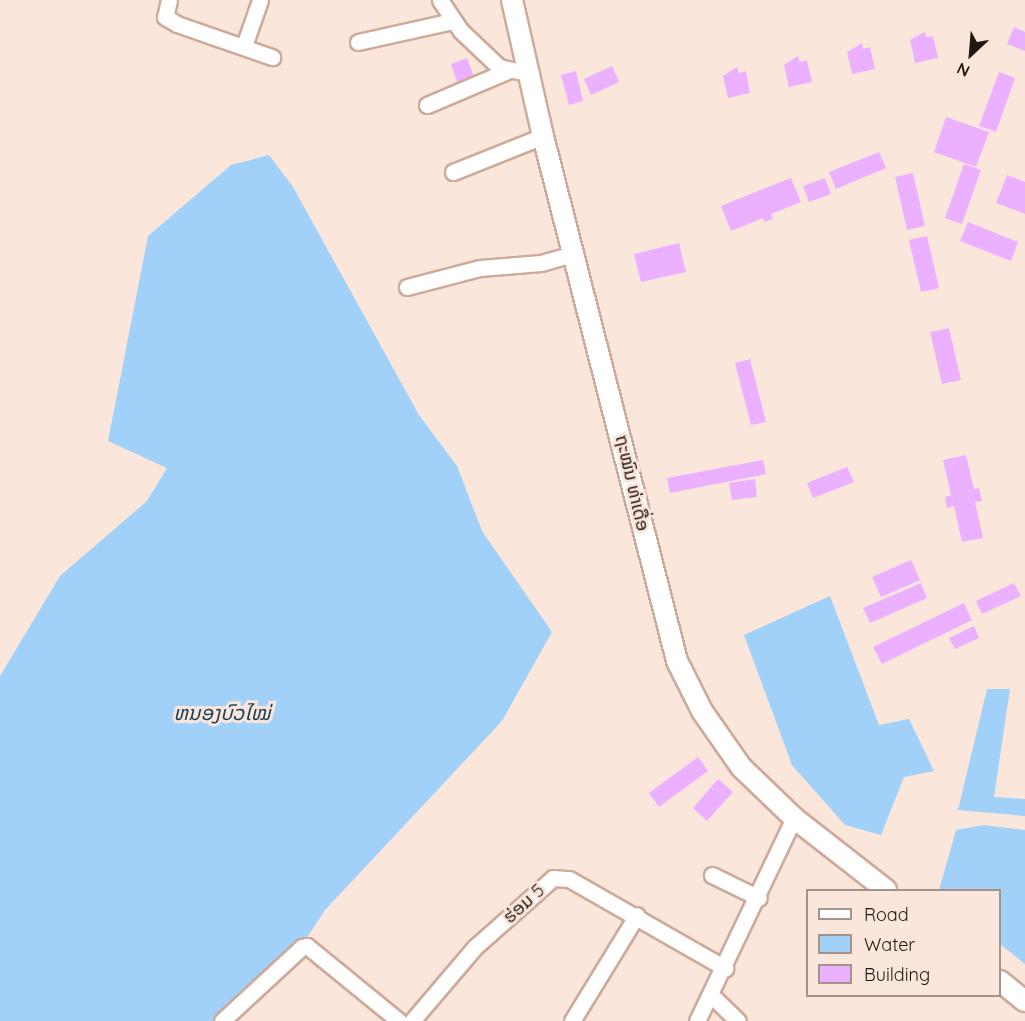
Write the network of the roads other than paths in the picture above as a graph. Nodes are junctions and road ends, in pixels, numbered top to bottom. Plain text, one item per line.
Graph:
1 (169, 0) edge
2 (260, 0) edge
3 (440, 0) edge
4 (512, 0) edge
5 (452, 21) junction
6 (358, 42) dead end
7 (244, 46) junction
8 (272, 57) dead end
9 (507, 71) junction
10 (528, 73) junction
11 (427, 105) dead end
12 (543, 136) junction
13 (453, 172) dead end
14 (575, 253) junction
15 (407, 287) dead end
16 (794, 818) junction
17 (712, 875) dead end
18 (883, 889) edge
19 (759, 898) junction
20 (637, 915) junction
21 (725, 968) junction
22 (1001, 983) edge
23 (712, 996) junction
24 (1025, 1001) edge
25 (222, 1021) edge
26 (399, 1021) edge
27 (412, 1021) edge
28 (572, 1021) edge
29 (697, 1021) edge
30 (738, 1021) edge

1 - 7 street
2 - 7 street
3 - 5 street
4 - 10 main road, ຖະໝົນ ທ່າເດື່ອ
5 - 6 street
5 - 9 street
7 - 8 street
9 - 10 street
9 - 11 street
10 - 12 main road, ຖະໝົນ ທ່າເດື່ອ
12 - 13 street
12 - 14 main road, ຖະໝົນ ທ່າເດື່ອ
14 - 15 street
14 - 16 main road, ຖະໝົນ ທ່າເດື່ອ
16 - 18 main road, ຖະໝົນ ທ່າເດື່ອ
16 - 19 street
17 - 19 street
19 - 21 street
20 - 21 street, ຮ່ອມ 5
20 - 27 street, ຮ່ອມ 5
20 - 28 street
21 - 23 street
22 - 24 main road
23 - 29 street
23 - 30 street
25 - 26 street

